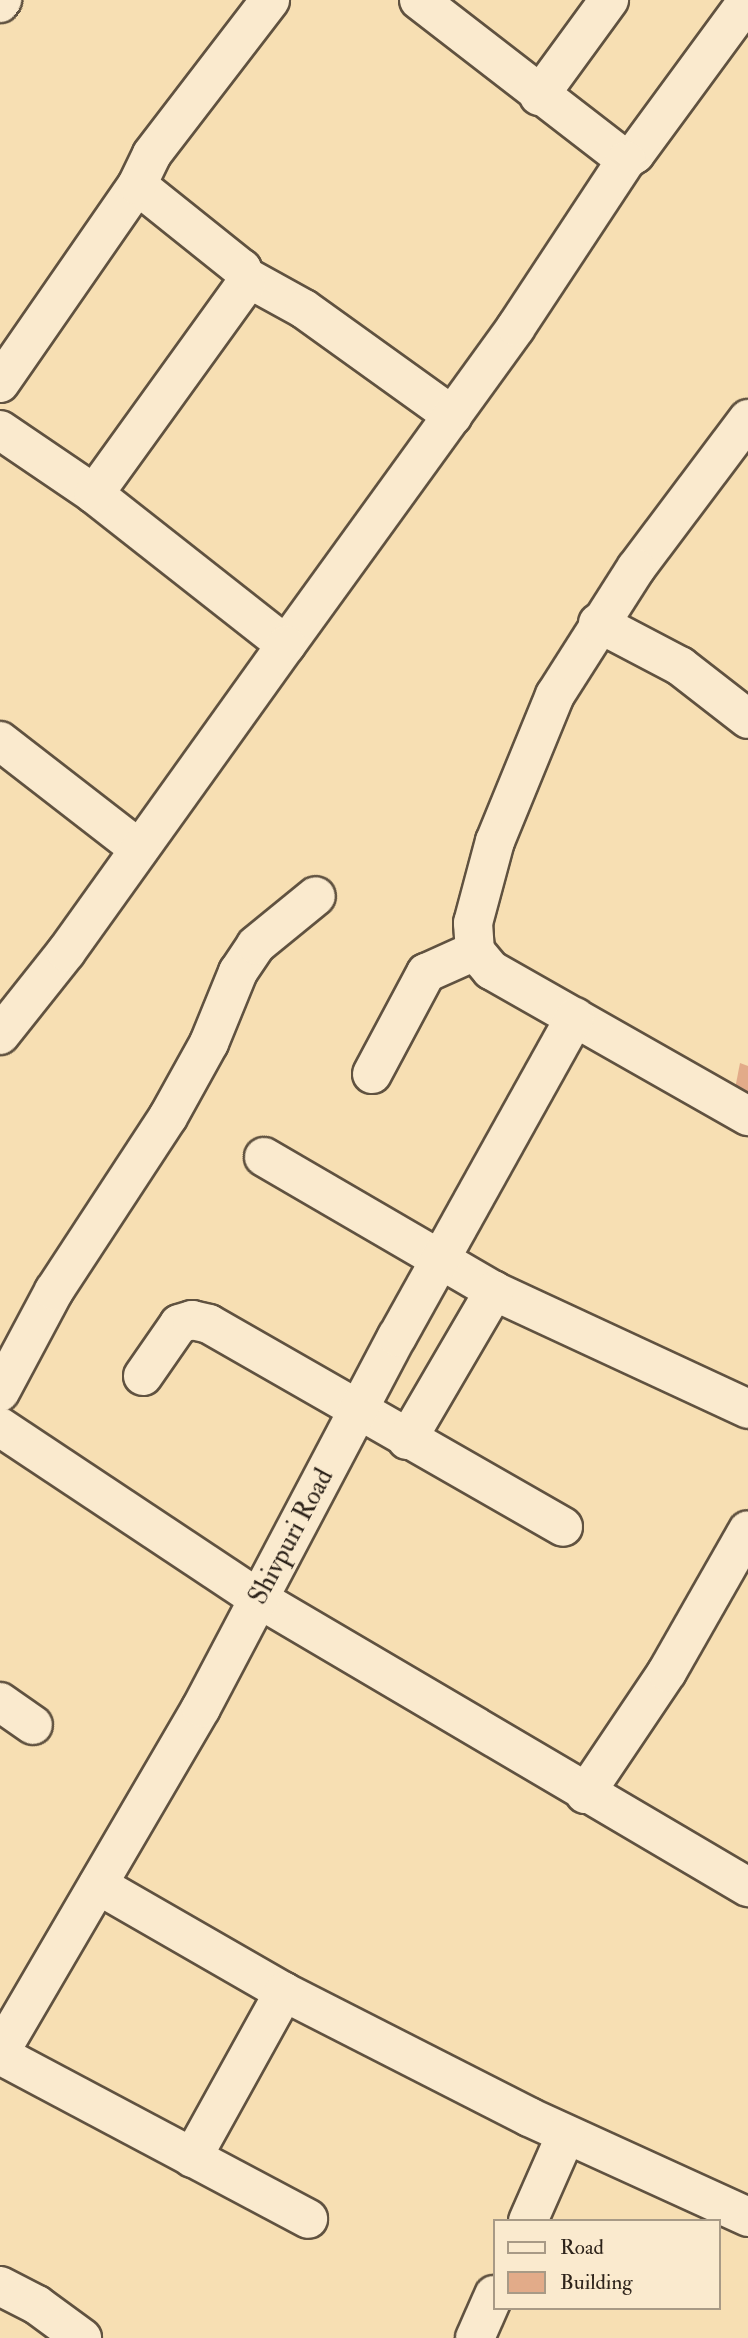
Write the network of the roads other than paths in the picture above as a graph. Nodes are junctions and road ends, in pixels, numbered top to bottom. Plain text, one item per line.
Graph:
1 (270, 0) edge
2 (609, 0) edge
3 (748, 0) edge
4 (439, 6) edge
5 (539, 96) junction
6 (626, 160) junction
7 (137, 185) junction
8 (246, 276) junction
9 (0, 383) edge
10 (453, 416) junction
11 (748, 419) edge
12 (0, 430) edge
13 (94, 494) junction
14 (598, 623) junction
15 (286, 645) junction
16 (748, 719) edge
17 (0, 741) edge
18 (139, 849) junction
19 (316, 896) dead end
20 (475, 951) junction
21 (575, 1017) junction
22 (0, 1035) edge
23 (372, 1074) dead end
24 (748, 1116) edge
25 (264, 1157) dead end
26 (440, 1262) junction
27 (494, 1291) junction
28 (143, 1376) dead end
29 (0, 1392) edge
30 (748, 1409) edge
31 (359, 1413) junction
32 (0, 1427) edge
33 (407, 1440) junction
34 (563, 1527) dead end
35 (748, 1530) edge
36 (259, 1599) junction
37 (0, 1702) edge
38 (33, 1725) dead end
39 (585, 1794) junction
40 (97, 1885) junction
41 (748, 1887) edge
42 (284, 1992) junction
43 (0, 2054) edge
44 (566, 2135) junction
45 (192, 2158) junction
46 (748, 2217) edge
47 (308, 2219) dead end
48 (529, 2219) edge
49 (0, 2286) edge
50 (492, 2300) edge
51 (82, 2338) edge
52 (475, 2338) edge

1 - 7 street
2 - 5 street
3 - 6 street
4 - 5 street
5 - 6 street
6 - 10 street
7 - 8 street
7 - 9 street
8 - 10 street
8 - 13 street
10 - 15 street
11 - 14 street
12 - 13 street
13 - 15 street
14 - 16 street
14 - 20 street
15 - 18 street
17 - 18 street
18 - 22 street
19 - 29 street
20 - 21 street
20 - 23 street
21 - 24 street
21 - 26 street, Shivpuri Road
25 - 26 street
26 - 27 street
26 - 31 street, Shivpuri Road
27 - 30 street
27 - 33 street
28 - 31 street
31 - 33 street
31 - 36 street, Shivpuri Road
32 - 36 street
33 - 34 street
35 - 39 street
36 - 39 street
36 - 40 street, Shivpuri Road
37 - 38 street
39 - 41 street
40 - 42 street
40 - 43 street, Shivpuri Road
42 - 44 street
42 - 45 street
43 - 45 street
44 - 46 street
44 - 48 street
45 - 47 street
49 - 51 street
50 - 52 street

